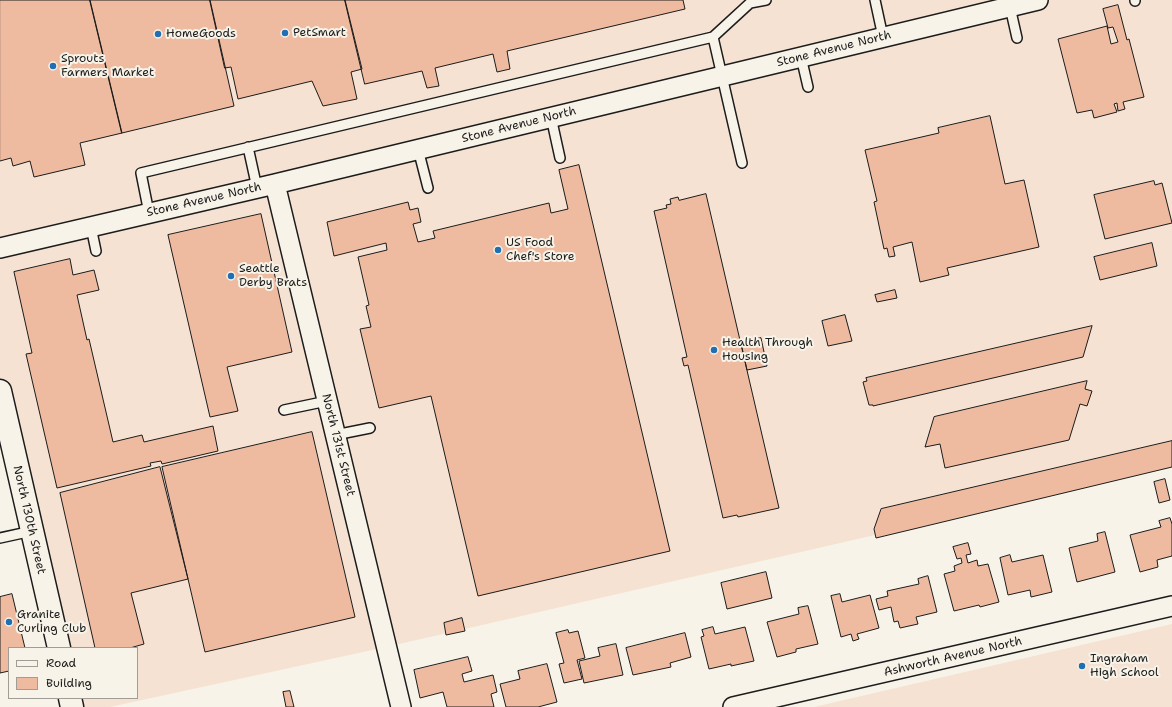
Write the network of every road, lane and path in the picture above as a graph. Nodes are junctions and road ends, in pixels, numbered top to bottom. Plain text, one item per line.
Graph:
1 (766, 0) edge
2 (875, 0) edge
3 (1038, 0) edge
4 (1010, 7) junction
5 (713, 37) junction
6 (883, 37) junction
7 (1017, 38) dead end
8 (801, 57) junction
9 (722, 76) junction
10 (808, 87) dead end
11 (551, 117) junction
12 (248, 148) junction
13 (418, 149) junction
14 (560, 158) dead end
15 (742, 164) dead end
16 (266, 186) junction
17 (428, 188) dead end
18 (149, 213) junction
19 (91, 227) junction
20 (0, 248) edge
21 (96, 251) dead end
22 (0, 391) edge
23 (327, 401) junction
24 (284, 410) dead end
25 (370, 428) dead end
26 (336, 435) junction
27 (32, 531) junction
28 (0, 538) edge
29 (1172, 606) edge
30 (59, 647) edge
31 (402, 707) edge
32 (733, 707) edge

1 - 5 lane
2 - 6 lane
3 - 4 street, Stone Avenue North
4 - 6 street, Stone Avenue North
4 - 7 lane
5 - 9 lane
5 - 12 lane
6 - 8 street, Stone Avenue North
8 - 9 street, Stone Avenue North
8 - 10 lane
9 - 11 street, Stone Avenue North
9 - 15 lane
11 - 13 street, Stone Avenue North
11 - 14 lane
12 - 16 lane
12 - 18 lane
13 - 16 street, Stone Avenue North
13 - 17 lane
16 - 18 street, Stone Avenue North
16 - 23 street, North 131st Street
18 - 19 street, Stone Avenue North
19 - 20 street, Stone Avenue North
19 - 21 lane
22 - 27 main road, North 130th Street
23 - 24 lane
23 - 26 street, North 131st Street
25 - 26 lane
26 - 31 street, North 131st Street
27 - 28 lane
27 - 30 main road, North 130th Street
29 - 32 street, Ashworth Avenue North

